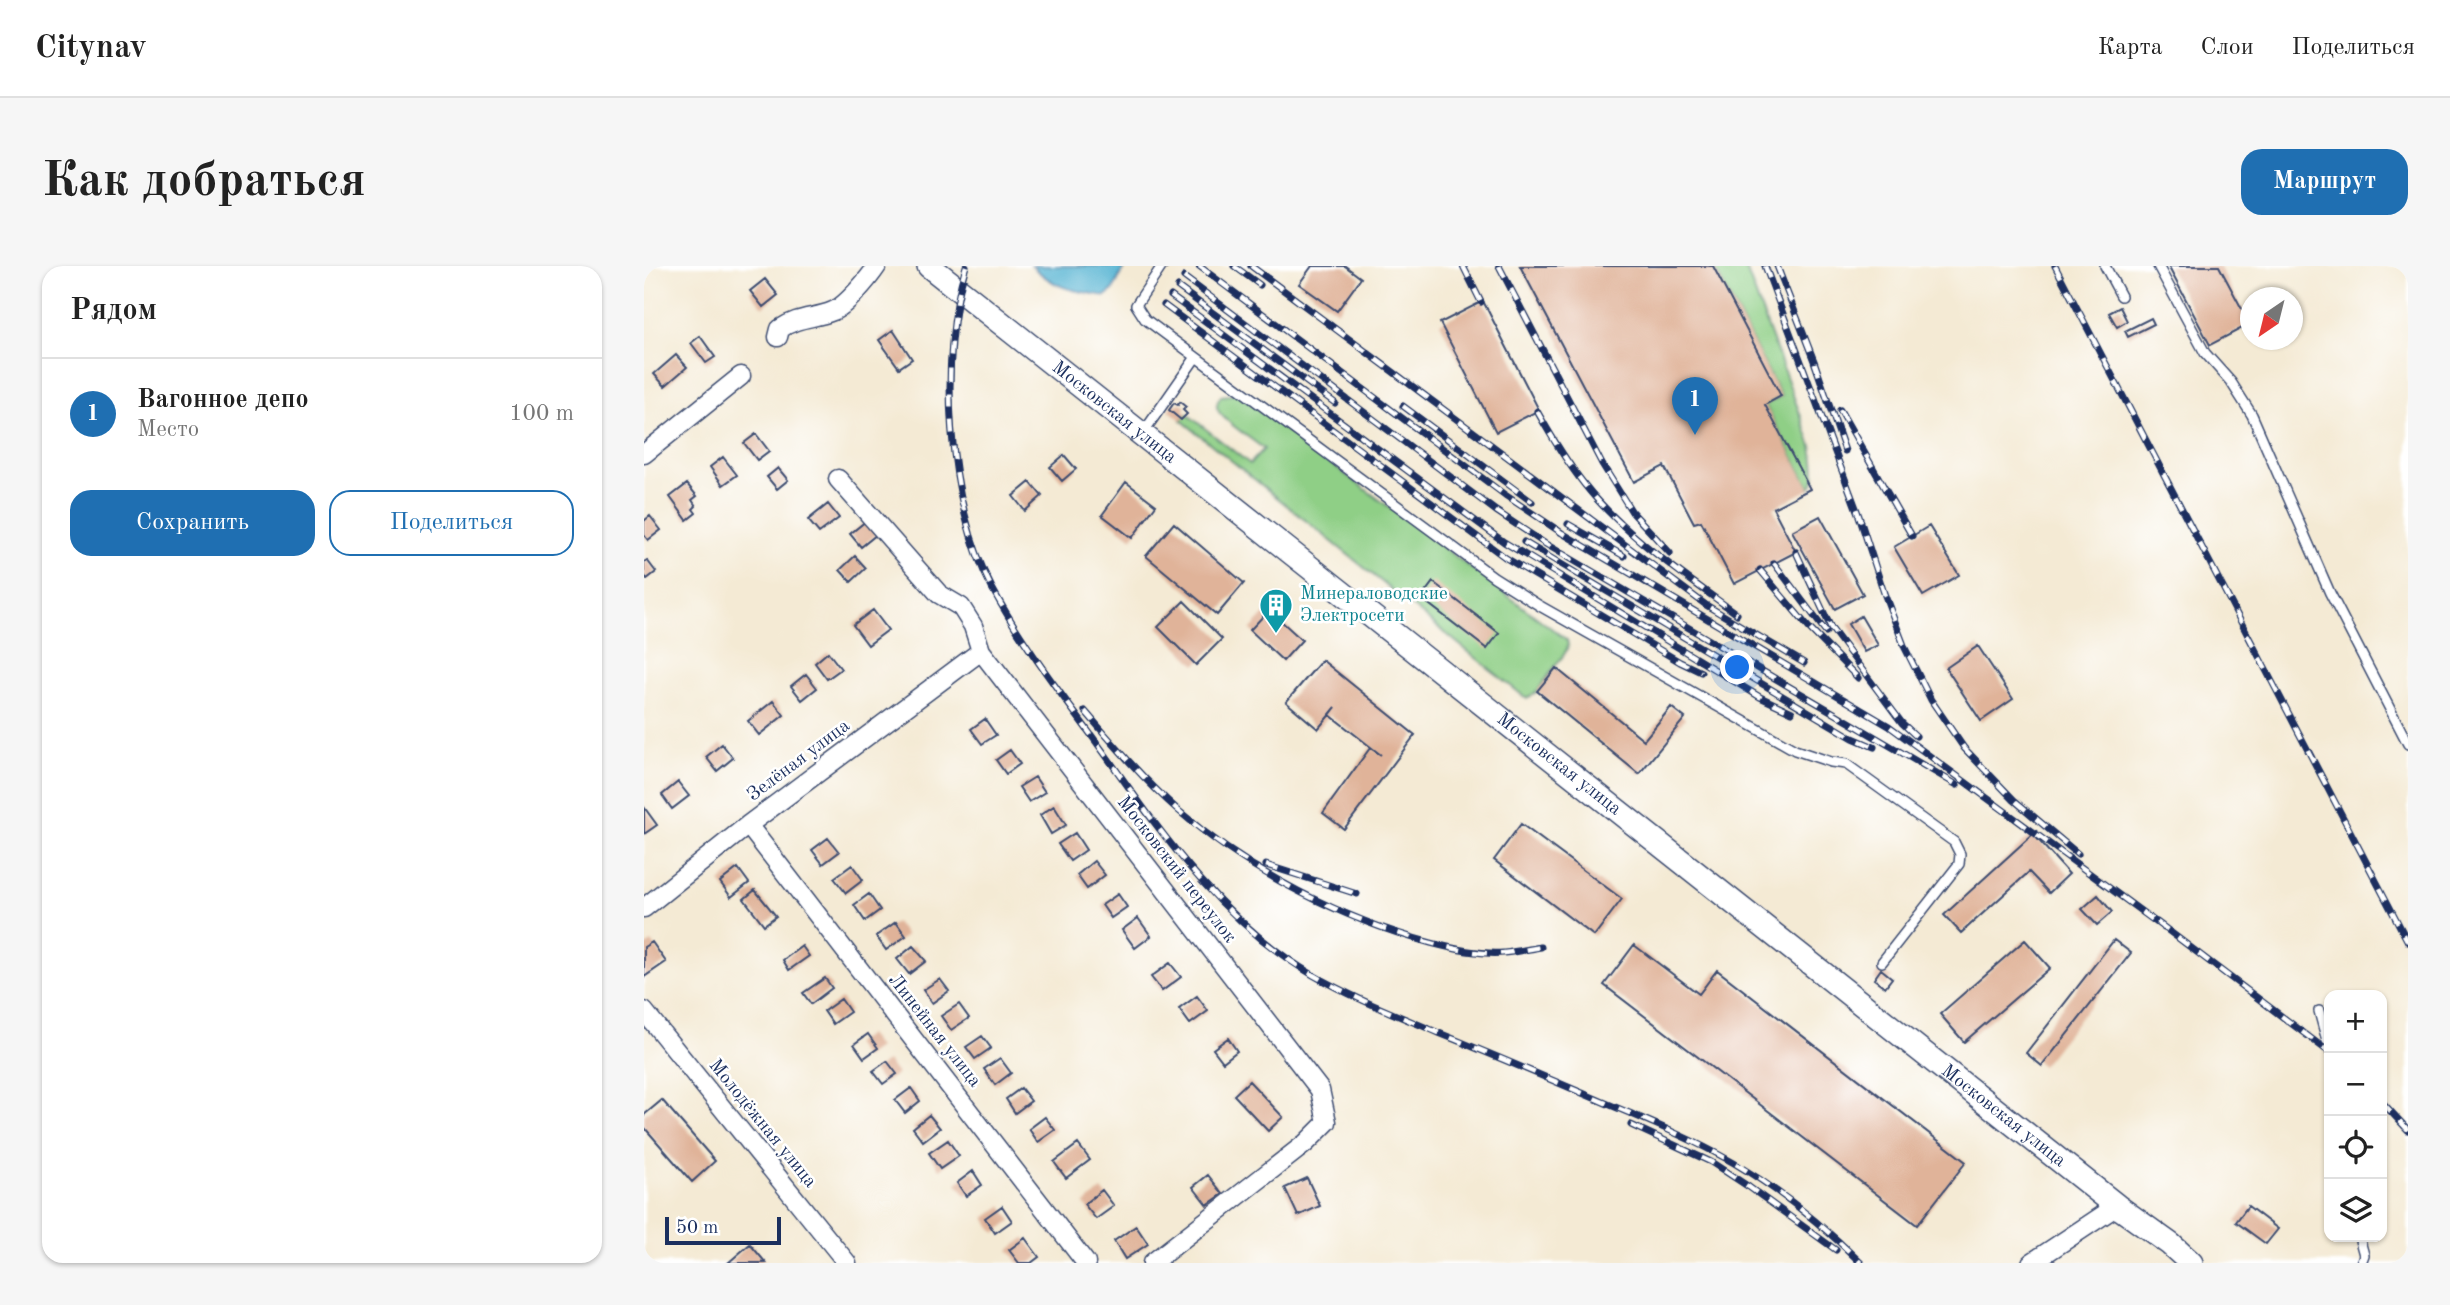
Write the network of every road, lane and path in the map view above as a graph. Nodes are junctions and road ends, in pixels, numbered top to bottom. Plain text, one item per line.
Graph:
1 (877, 266) edge
2 (929, 266) edge
3 (1162, 266) edge
4 (2105, 266) edge
5 (2158, 266) edge
6 (2121, 296) dead end
7 (778, 337) dead end
8 (1196, 357) junction
9 (741, 376) dead end
10 (1142, 435) junction
11 (644, 453) edge
12 (838, 479) dead end
13 (981, 651) junction
14 (2408, 744) edge
15 (748, 825) junction
16 (644, 908) edge
17 (1881, 962) dead end
18 (644, 1011) edge
19 (2319, 1011) dead end
20 (2324, 1030) edge
21 (2117, 1206) junction
22 (2360, 1242) edge
23 (847, 1263) edge
24 (1086, 1263) edge
25 (1152, 1263) edge
26 (2031, 1263) edge
27 (2191, 1263) edge
28 (2361, 1263) edge

1 - 7 street
2 - 10 street, Московская улица
3 - 8 lane
4 - 6 lane
5 - 14 lane
8 - 10 lane
8 - 17 lane
9 - 11 street
10 - 21 street, Московская улица
12 - 13 street, Московский переулок
13 - 15 street, Зелёная улица
13 - 25 street, Московский переулок
15 - 16 street, Зелёная улица
15 - 24 street, Линейная улица
18 - 23 street, Молодёжная улица
19 - 20 lane
21 - 26 street
21 - 27 street, Московская улица
22 - 28 lane

